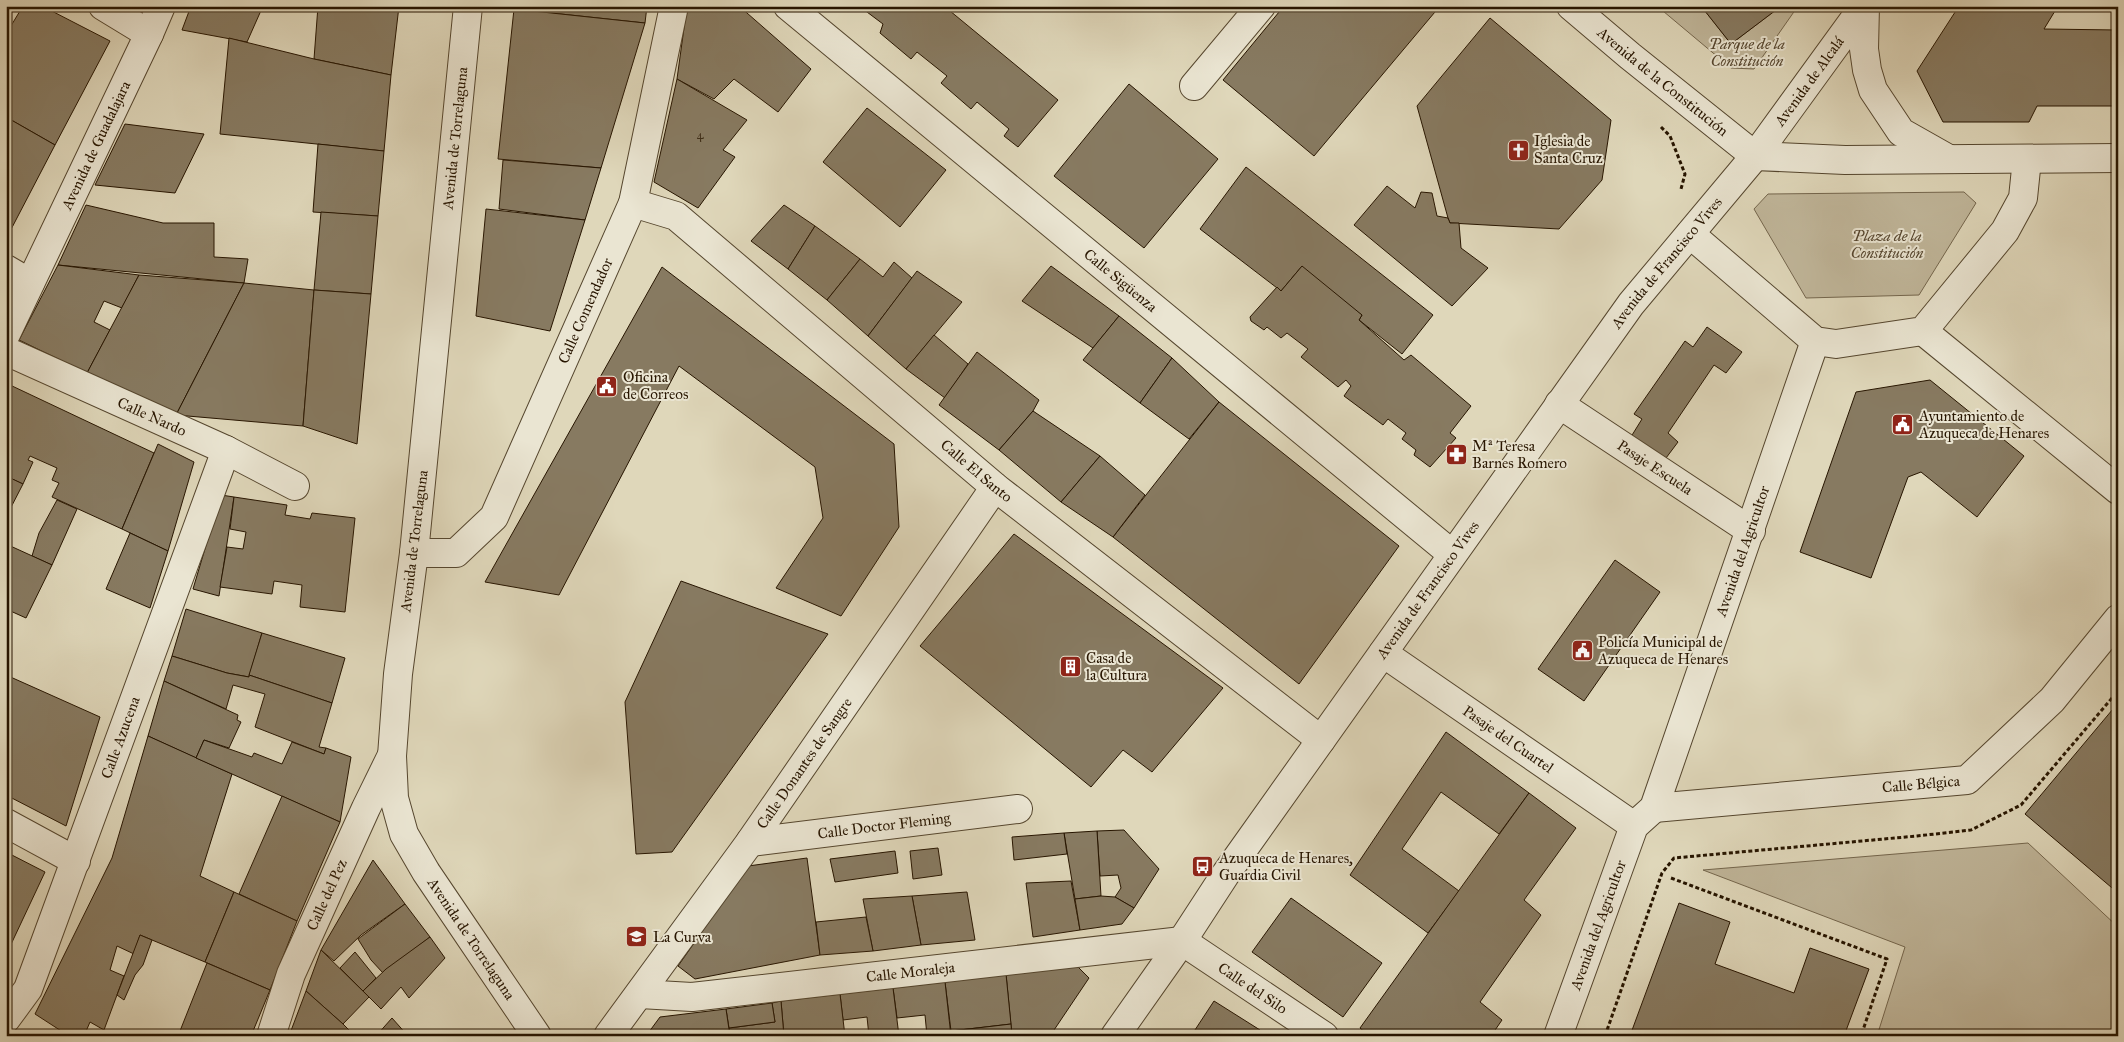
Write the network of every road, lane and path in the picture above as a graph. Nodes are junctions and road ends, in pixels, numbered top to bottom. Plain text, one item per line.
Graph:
1 (103, 6) edge
2 (161, 6) edge
3 (468, 6) edge
4 (674, 6) edge
5 (788, 6) edge
6 (1261, 6) edge
7 (1571, 6) edge
8 (1864, 6) edge
9 (150, 34) junction
10 (1194, 86) dead end
11 (1756, 156) junction
12 (2027, 158) junction
13 (2118, 158) edge
14 (1948, 159) junction
15 (633, 203) junction
16 (1690, 234) junction
17 (6, 269) edge
18 (30, 283) junction
19 (1922, 331) junction
20 (6, 334) edge
21 (1815, 342) junction
22 (6, 351) edge
23 (1559, 404) junction
24 (226, 450) junction
25 (295, 486) dead end
26 (995, 487) junction
27 (2118, 490) edge
28 (1750, 530) junction
29 (414, 553) junction
30 (1452, 554) junction
31 (2118, 619) edge
32 (1383, 653) junction
33 (2118, 691) edge
34 (1321, 740) junction
35 (392, 756) junction
36 (1654, 808) junction
37 (1018, 809) dead end
38 (6, 823) edge
39 (1634, 826) junction
40 (750, 842) junction
41 (76, 861) junction
42 (1671, 878) dead end
43 (1182, 941) junction
44 (640, 994) junction
45 (6, 1019) edge
46 (271, 1036) edge
47 (537, 1036) edge
48 (608, 1036) edge
49 (1115, 1036) edge
50 (1324, 1036) edge
51 (1558, 1036) edge
52 (1604, 1036) edge
53 (1861, 1036) edge

1 - 9 street
2 - 9 street, Avenida de Guadalajara
3 - 29 street, Avenida de Torrelaguna
4 - 15 street, Calle Comendador
5 - 30 street, Calle Sigüenza
6 - 10 street
7 - 11 street, Avenida de la Constitución
8 - 11 street, Avenida de Alcalá
8 - 14 street
9 - 18 street, Avenida de Guadalajara
11 - 14 street
11 - 16 street, Avenida de Francisco Vives
12 - 13 street
12 - 14 street
12 - 19 street
15 - 26 street, Calle El Santo
15 - 29 street, Calle Comendador
16 - 21 street
16 - 23 street, Avenida de Francisco Vives
17 - 18 street
18 - 20 street, Avenida de Guadalajara
19 - 21 street
19 - 27 street
21 - 28 street, Avenida del Agricultor
22 - 24 street, Calle Nardo
23 - 28 street, Pasaje Escuela
23 - 30 street, Avenida de Francisco Vives
24 - 25 street, Calle Nardo
24 - 41 street, Calle Azucena
26 - 34 street, Calle El Santo
26 - 40 street, Calle Donantes de Sangre
28 - 36 street, Avenida del Agricultor
29 - 35 street, Avenida de Torrelaguna
30 - 32 street, Avenida de Francisco Vives
31 - 36 street, Calle Bélgica
32 - 34 street, Avenida de Francisco Vives
32 - 39 street, Pasaje del Cuartel
33 - 52 path
34 - 43 street, Avenida de Francisco Vives
35 - 46 street, Calle del Pez
35 - 47 street, Avenida de Torrelaguna
36 - 39 street, Avenida del Agricultor
37 - 40 street, Calle Doctor Fleming
38 - 41 street
39 - 51 street, Avenida del Agricultor
40 - 44 street, Calle Donantes de Sangre
41 - 45 street, Calle Azucena
42 - 53 path
43 - 44 street, Calle Moraleja
43 - 49 street, Avenida de Francisco Vives
43 - 50 street, Calle del Silo
44 - 48 street, Calle Donantes de Sangre

